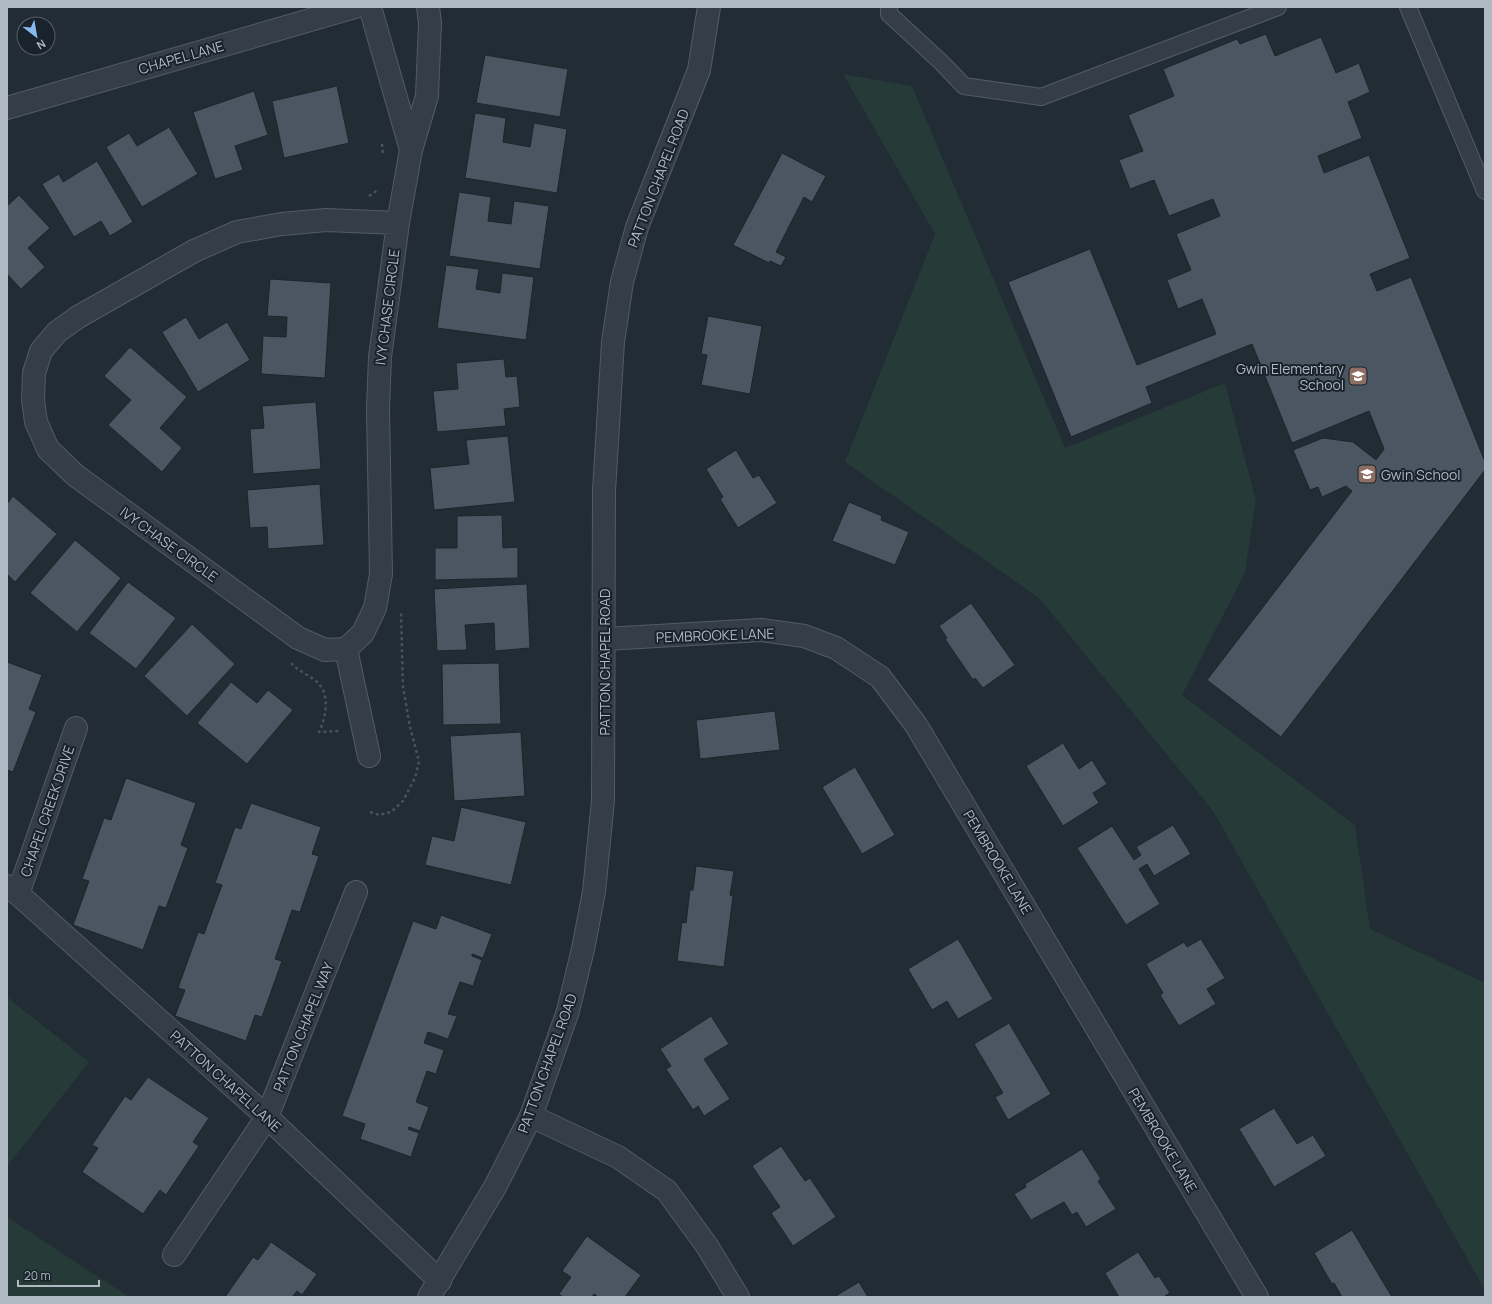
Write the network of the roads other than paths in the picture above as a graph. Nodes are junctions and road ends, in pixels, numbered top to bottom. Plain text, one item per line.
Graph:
1 (355, 7) edge
2 (370, 7) edge
3 (428, 7) edge
4 (709, 7) edge
5 (888, 7) edge
6 (1278, 7) edge
7 (1408, 7) edge
8 (7, 108) edge
9 (411, 150) junction
10 (1485, 191) edge
11 (398, 223) junction
12 (605, 639) junction
13 (346, 649) junction
14 (76, 728) dead end
15 (369, 756) dead end
16 (13, 890) edge
17 (356, 892) dead end
18 (531, 1116) junction
19 (267, 1117) junction
20 (174, 1255) dead end
21 (434, 1289) edge
22 (738, 1297) edge
23 (1257, 1297) edge

1 - 8 street, CHAPEL LANE
2 - 9 street, IVY CHASE CIRCLE
3 - 9 street, IVY CHASE CIRCLE
4 - 12 street, PATTON CHAPEL ROAD
5 - 6 lane
7 - 10 lane
9 - 11 street, IVY CHASE CIRCLE
11 - 13 street, IVY CHASE CIRCLE
11 - 13 street, IVY CHASE CIRCLE
12 - 18 street, PATTON CHAPEL ROAD
12 - 23 street, PEMBROOKE LANE
13 - 15 street
14 - 16 street, CHAPEL CREEK DRIVE
16 - 19 street, PATTON CHAPEL LANE
17 - 19 street, PATTON CHAPEL WAY
18 - 21 street, PATTON CHAPEL ROAD
18 - 22 street
19 - 20 street, PATTON CHAPEL WAY
19 - 21 street, PATTON CHAPEL LANE

